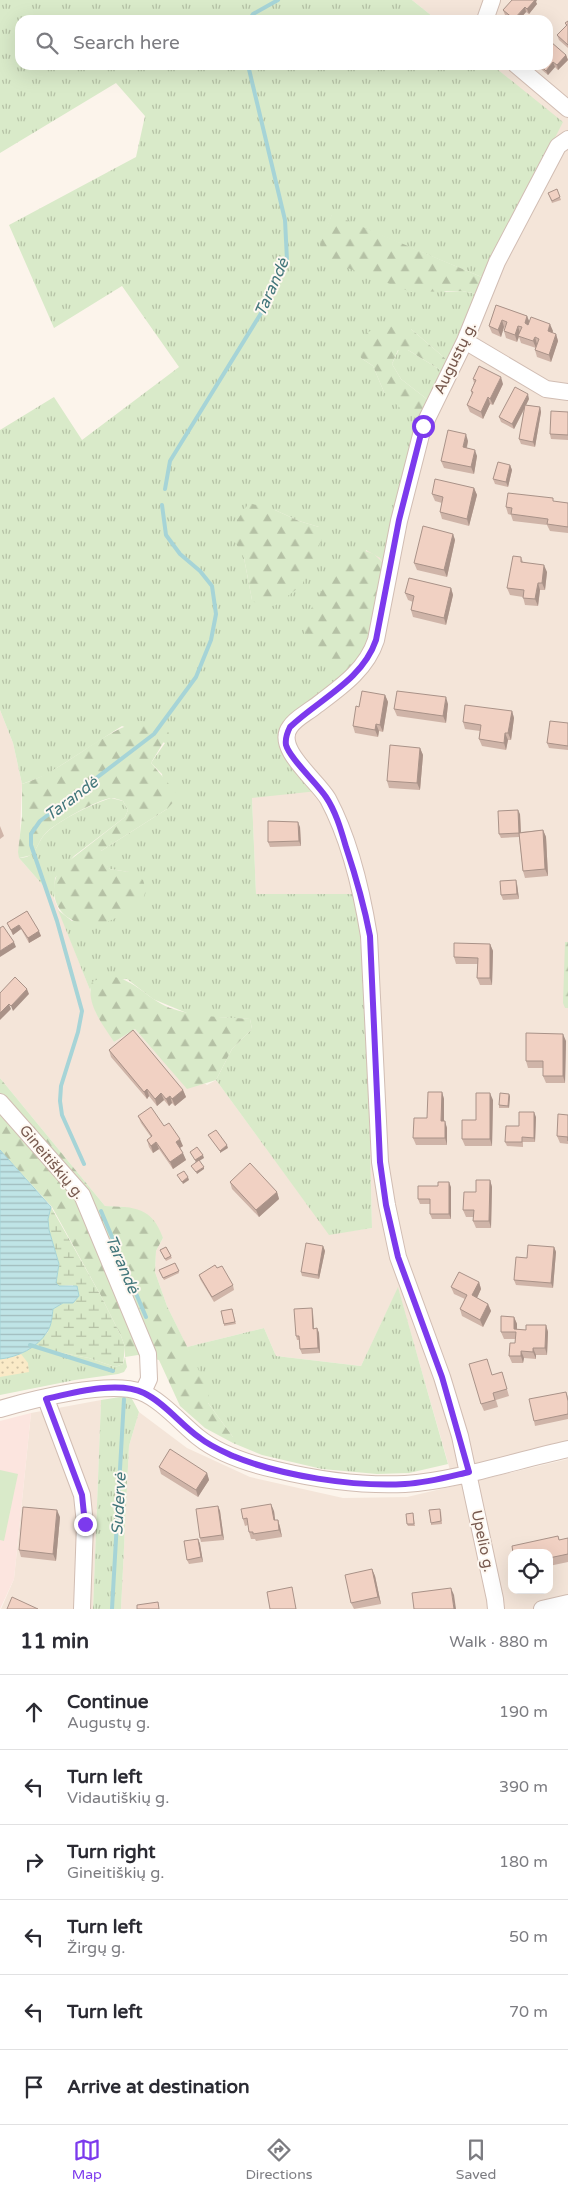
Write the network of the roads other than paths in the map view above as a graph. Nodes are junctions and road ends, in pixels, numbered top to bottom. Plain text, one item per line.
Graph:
1 (492, 0) edge
2 (488, 15) edge
3 (522, 70) edge
4 (568, 109) edge
5 (568, 139) edge
6 (465, 341) junction
7 (568, 392) edge
8 (286, 735) joint
9 (0, 1102) edge
10 (143, 1392) junction
11 (46, 1399) junction
12 (0, 1409) edge
13 (568, 1449) edge
14 (469, 1472) junction
15 (568, 1603) edge
16 (82, 1609) edge
17 (496, 1609) edge
18 (542, 1609) edge

1 - 2 street
3 - 4 street
5 - 6 street, Augustų g.
6 - 7 street
6 - 8 street, Augustų g.
8 - 14 street, Upelio g.
9 - 10 street, Gineitiškių g.
10 - 11 street
10 - 14 street
11 - 12 street
11 - 16 street
13 - 14 street
14 - 17 street, Upelio g.
15 - 18 street

